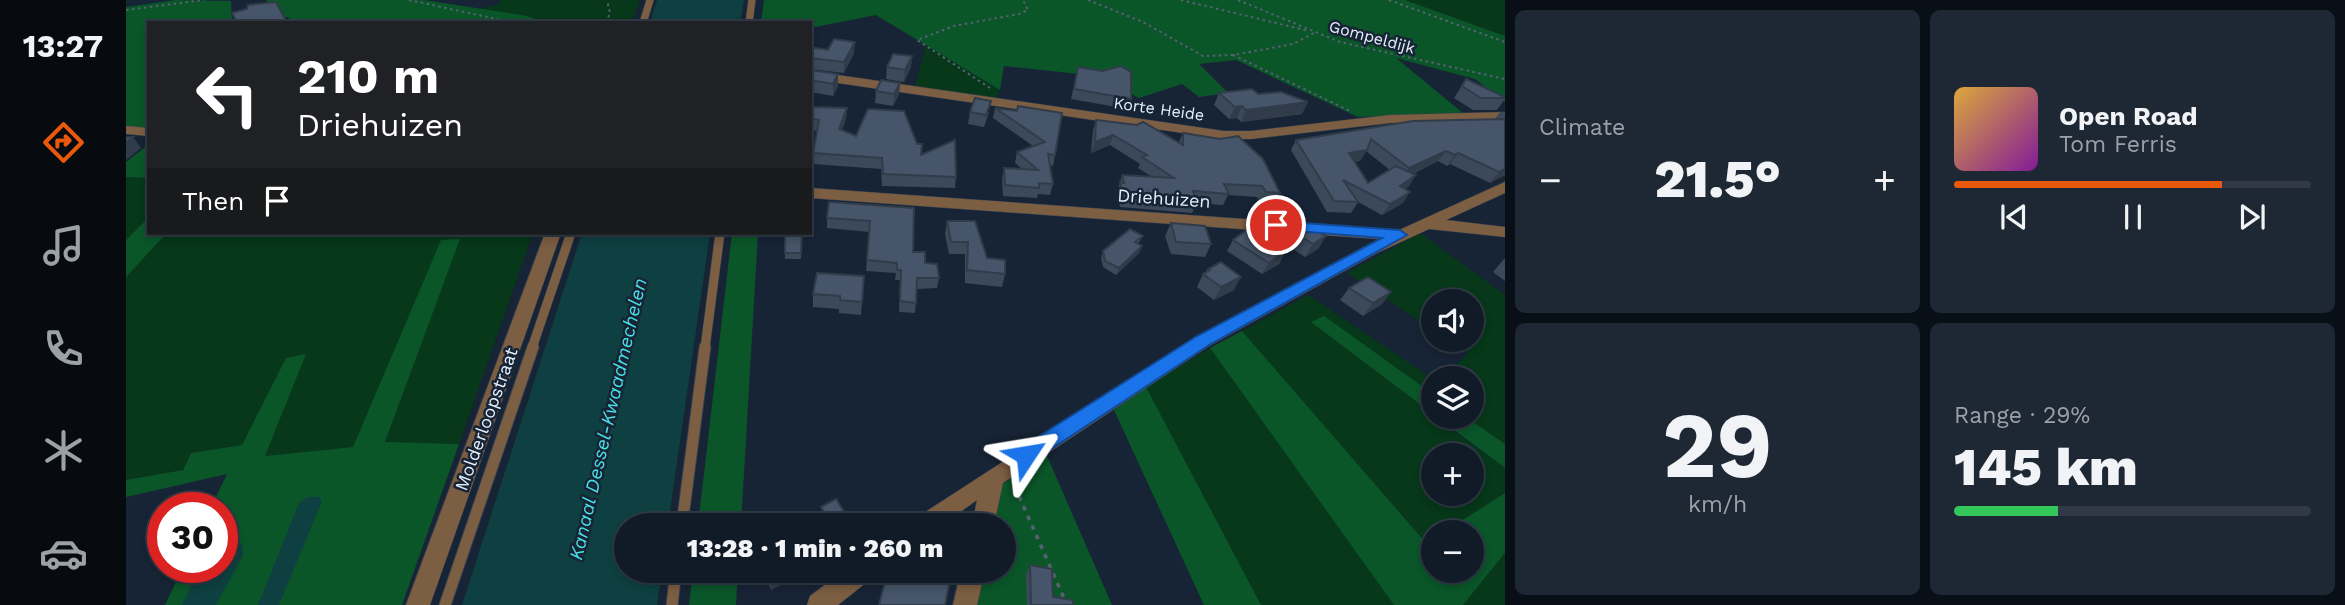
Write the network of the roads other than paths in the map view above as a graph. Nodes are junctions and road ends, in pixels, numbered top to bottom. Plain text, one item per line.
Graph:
1 (650, 0) edge
2 (752, 0) edge
3 (644, 21) edge
4 (749, 21) edge
5 (812, 75) edge
6 (1505, 116) edge
7 (126, 130) edge
8 (147, 132) edge
9 (1505, 187) edge
10 (812, 193) edge
11 (1425, 223) junction
12 (1505, 232) edge
13 (552, 235) edge
14 (570, 235) edge
15 (720, 235) edge
16 (1400, 235) junction
17 (1000, 473) junction
18 (684, 513) edge
19 (942, 513) edge
20 (987, 513) edge
21 (675, 583) edge
22 (847, 583) edge
23 (970, 583) edge
24 (418, 605) edge
25 (444, 605) edge
26 (672, 605) edge
27 (819, 605) edge
28 (965, 605) edge

1 - 3 lane
2 - 4 lane
5 - 6 street, Korte Heide
7 - 8 street
9 - 11 street, Driehuizen
10 - 16 street, Driehuizen
11 - 12 street
11 - 16 street, Driehuizen
13 - 24 street, Molderloopstraat
14 - 25 lane
15 - 18 lane
16 - 17 street
17 - 19 street
17 - 20 street
21 - 26 lane
22 - 27 street
23 - 28 street

